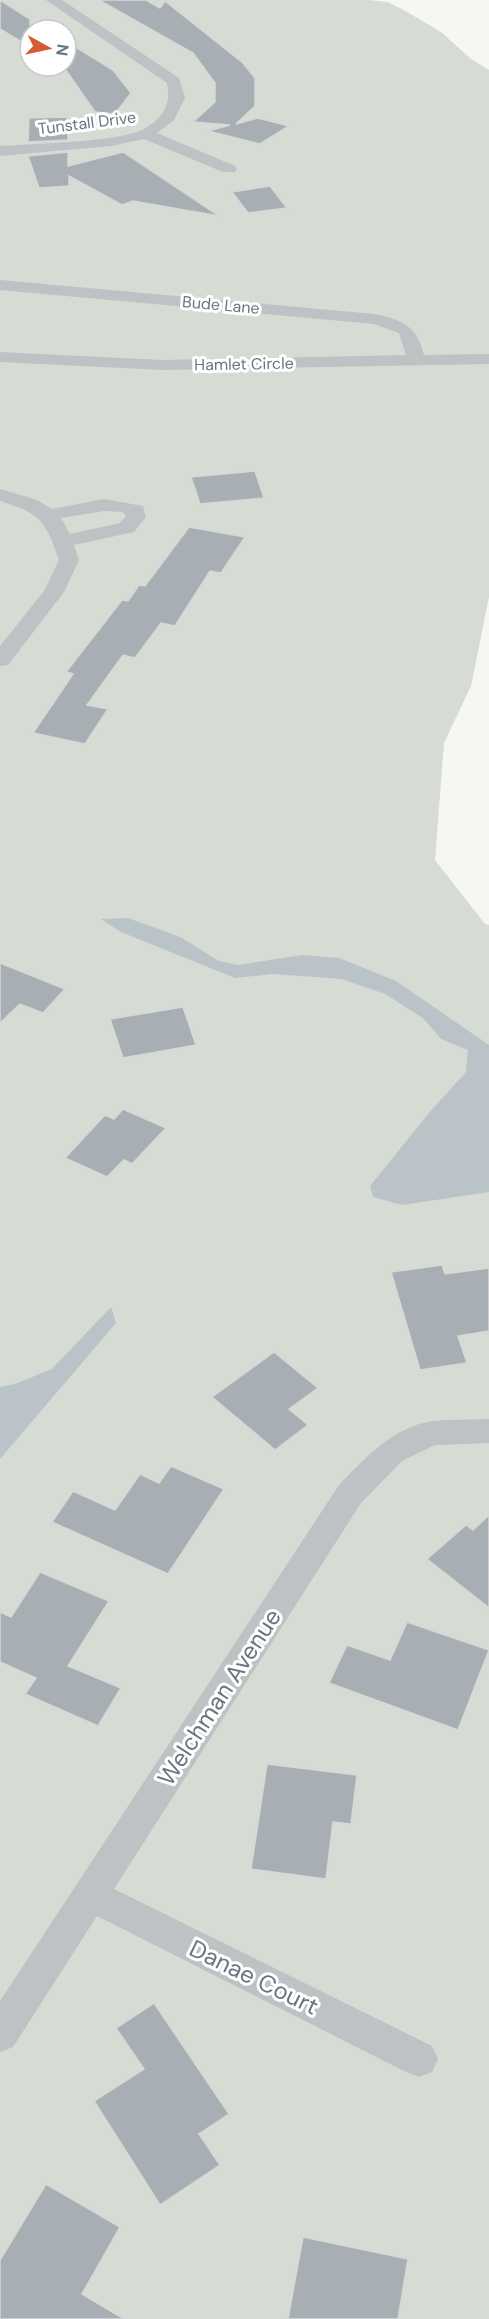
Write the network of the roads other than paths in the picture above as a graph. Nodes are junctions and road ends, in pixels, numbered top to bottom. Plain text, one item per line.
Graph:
1 (53, 0) edge
2 (146, 134) junction
3 (0, 151) edge
4 (229, 169) dead end
5 (0, 285) edge
6 (0, 357) edge
7 (489, 359) edge
8 (416, 360) junction
9 (0, 495) edge
10 (50, 515) junction
11 (63, 541) junction
12 (0, 660) edge
13 (489, 1431) edge
14 (90, 1895) junction
15 (0, 2034) edge
16 (419, 2059) dead end

1 - 2 street, Tunstall Drive
2 - 3 street, Tunstall Drive
2 - 4 street
5 - 8 street, Bude Lane
6 - 8 street, Hamlet Circle
7 - 8 street, Hamlet Circle
9 - 10 street
10 - 11 street
10 - 11 street
11 - 12 street
13 - 14 street, Welchman Avenue
14 - 15 street, Welchman Avenue
14 - 16 street, Danae Court

